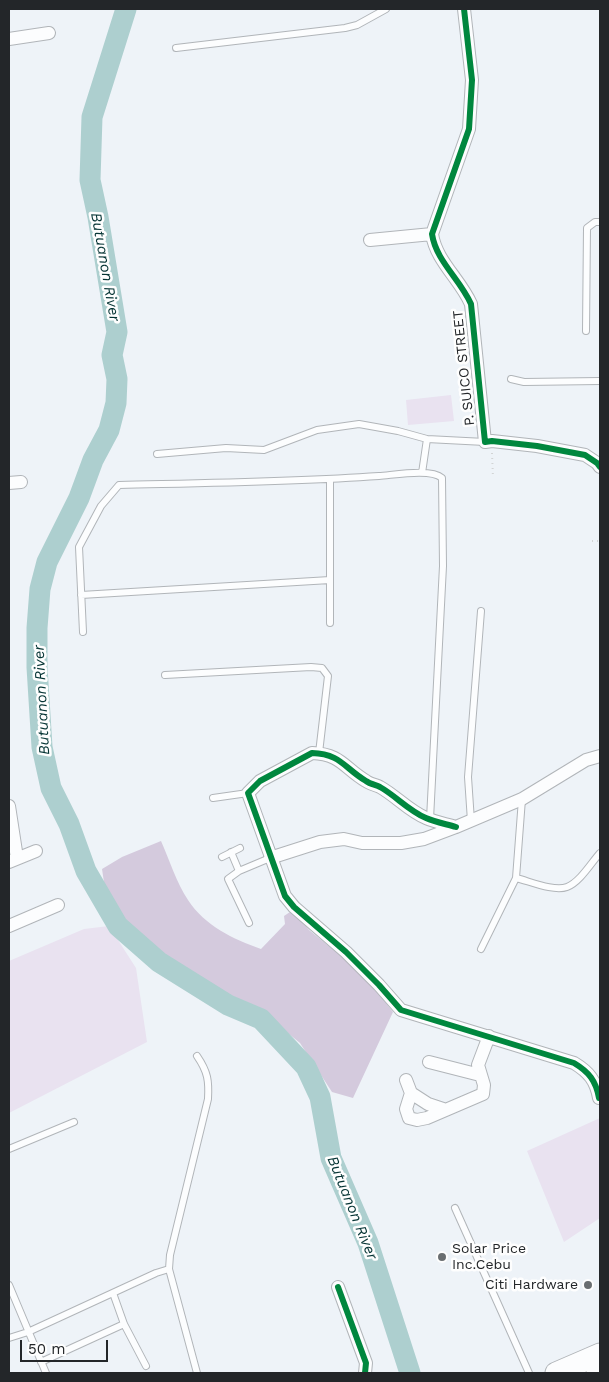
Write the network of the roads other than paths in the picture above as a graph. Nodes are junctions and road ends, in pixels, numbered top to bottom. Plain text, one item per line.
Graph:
1 (385, 9) edge
2 (464, 9) edge
3 (49, 33) dead end
4 (9, 39) edge
5 (176, 48) dead end
6 (600, 222) edge
7 (432, 234) junction
8 (370, 240) dead end
9 (586, 331) dead end
10 (511, 379) dead end
11 (600, 381) edge
12 (427, 439) junction
13 (489, 441) junction
14 (158, 454) dead end
15 (600, 467) edge
16 (422, 474) junction
17 (330, 480) junction
18 (330, 580) junction
19 (81, 595) junction
20 (481, 611) dead end
21 (330, 623) dead end
22 (83, 632) dead end
23 (165, 674) dead end
24 (319, 753) junction
25 (600, 756) edge
26 (248, 793) junction
27 (213, 798) dead end
28 (522, 799) junction
29 (9, 806) edge
30 (430, 819) junction
31 (472, 820) junction
32 (456, 827) junction
33 (240, 848) dead end
34 (36, 851) dead end
35 (231, 852) junction
36 (600, 853) edge
37 (222, 857) dead end
38 (270, 858) junction
39 (13, 860) edge
40 (240, 871) junction
41 (516, 878) junction
42 (58, 905) dead end
43 (249, 923) dead end
44 (9, 926) edge
45 (481, 949) dead end
46 (489, 1036) junction
47 (197, 1056) dead end
48 (429, 1062) dead end
49 (480, 1075) junction
50 (406, 1080) dead end
51 (411, 1093) junction
52 (599, 1098) edge
53 (446, 1110) junction
54 (74, 1122) dead end
55 (9, 1150) edge
56 (455, 1208) dead end
57 (169, 1269) junction
58 (9, 1285) edge
59 (338, 1287) dead end
60 (112, 1293) junction
61 (124, 1324) junction
62 (28, 1332) junction
63 (9, 1338) edge
64 (41, 1362) junction
65 (597, 1364) edge
66 (146, 1366) dead end
67 (46, 1373) edge
68 (197, 1373) edge
69 (365, 1373) edge
70 (529, 1373) edge
71 (556, 1373) edge
72 (565, 1373) edge

1 - 5 lane
2 - 7 street
3 - 4 street
6 - 9 lane
7 - 8 street
7 - 13 street, P. SUICO STREET
10 - 11 lane
12 - 13 lane
12 - 14 lane
12 - 16 lane
13 - 15 street
16 - 17 lane
16 - 30 lane
17 - 18 lane
17 - 19 lane
18 - 19 lane
18 - 21 lane
19 - 22 lane
20 - 31 lane
23 - 24 lane
24 - 26 street
24 - 30 street
25 - 28 street
26 - 27 lane
26 - 38 street
28 - 31 street
28 - 41 lane
29 - 39 street
30 - 32 street
31 - 32 street
32 - 38 street
33 - 35 lane
34 - 39 street
35 - 37 lane
35 - 40 lane
36 - 41 lane
38 - 40 lane
38 - 46 street
40 - 43 lane
41 - 45 lane
42 - 44 street
46 - 49 street
46 - 52 street
47 - 57 lane
48 - 49 street
49 - 53 street
50 - 51 street
51 - 53 street
51 - 53 street
54 - 55 lane
56 - 70 lane
57 - 60 lane
57 - 68 lane
58 - 62 lane
59 - 69 street
60 - 61 lane
60 - 62 lane
61 - 64 lane
61 - 66 lane
62 - 63 lane
62 - 64 lane
64 - 67 lane
65 - 71 main road
65 - 72 main road

